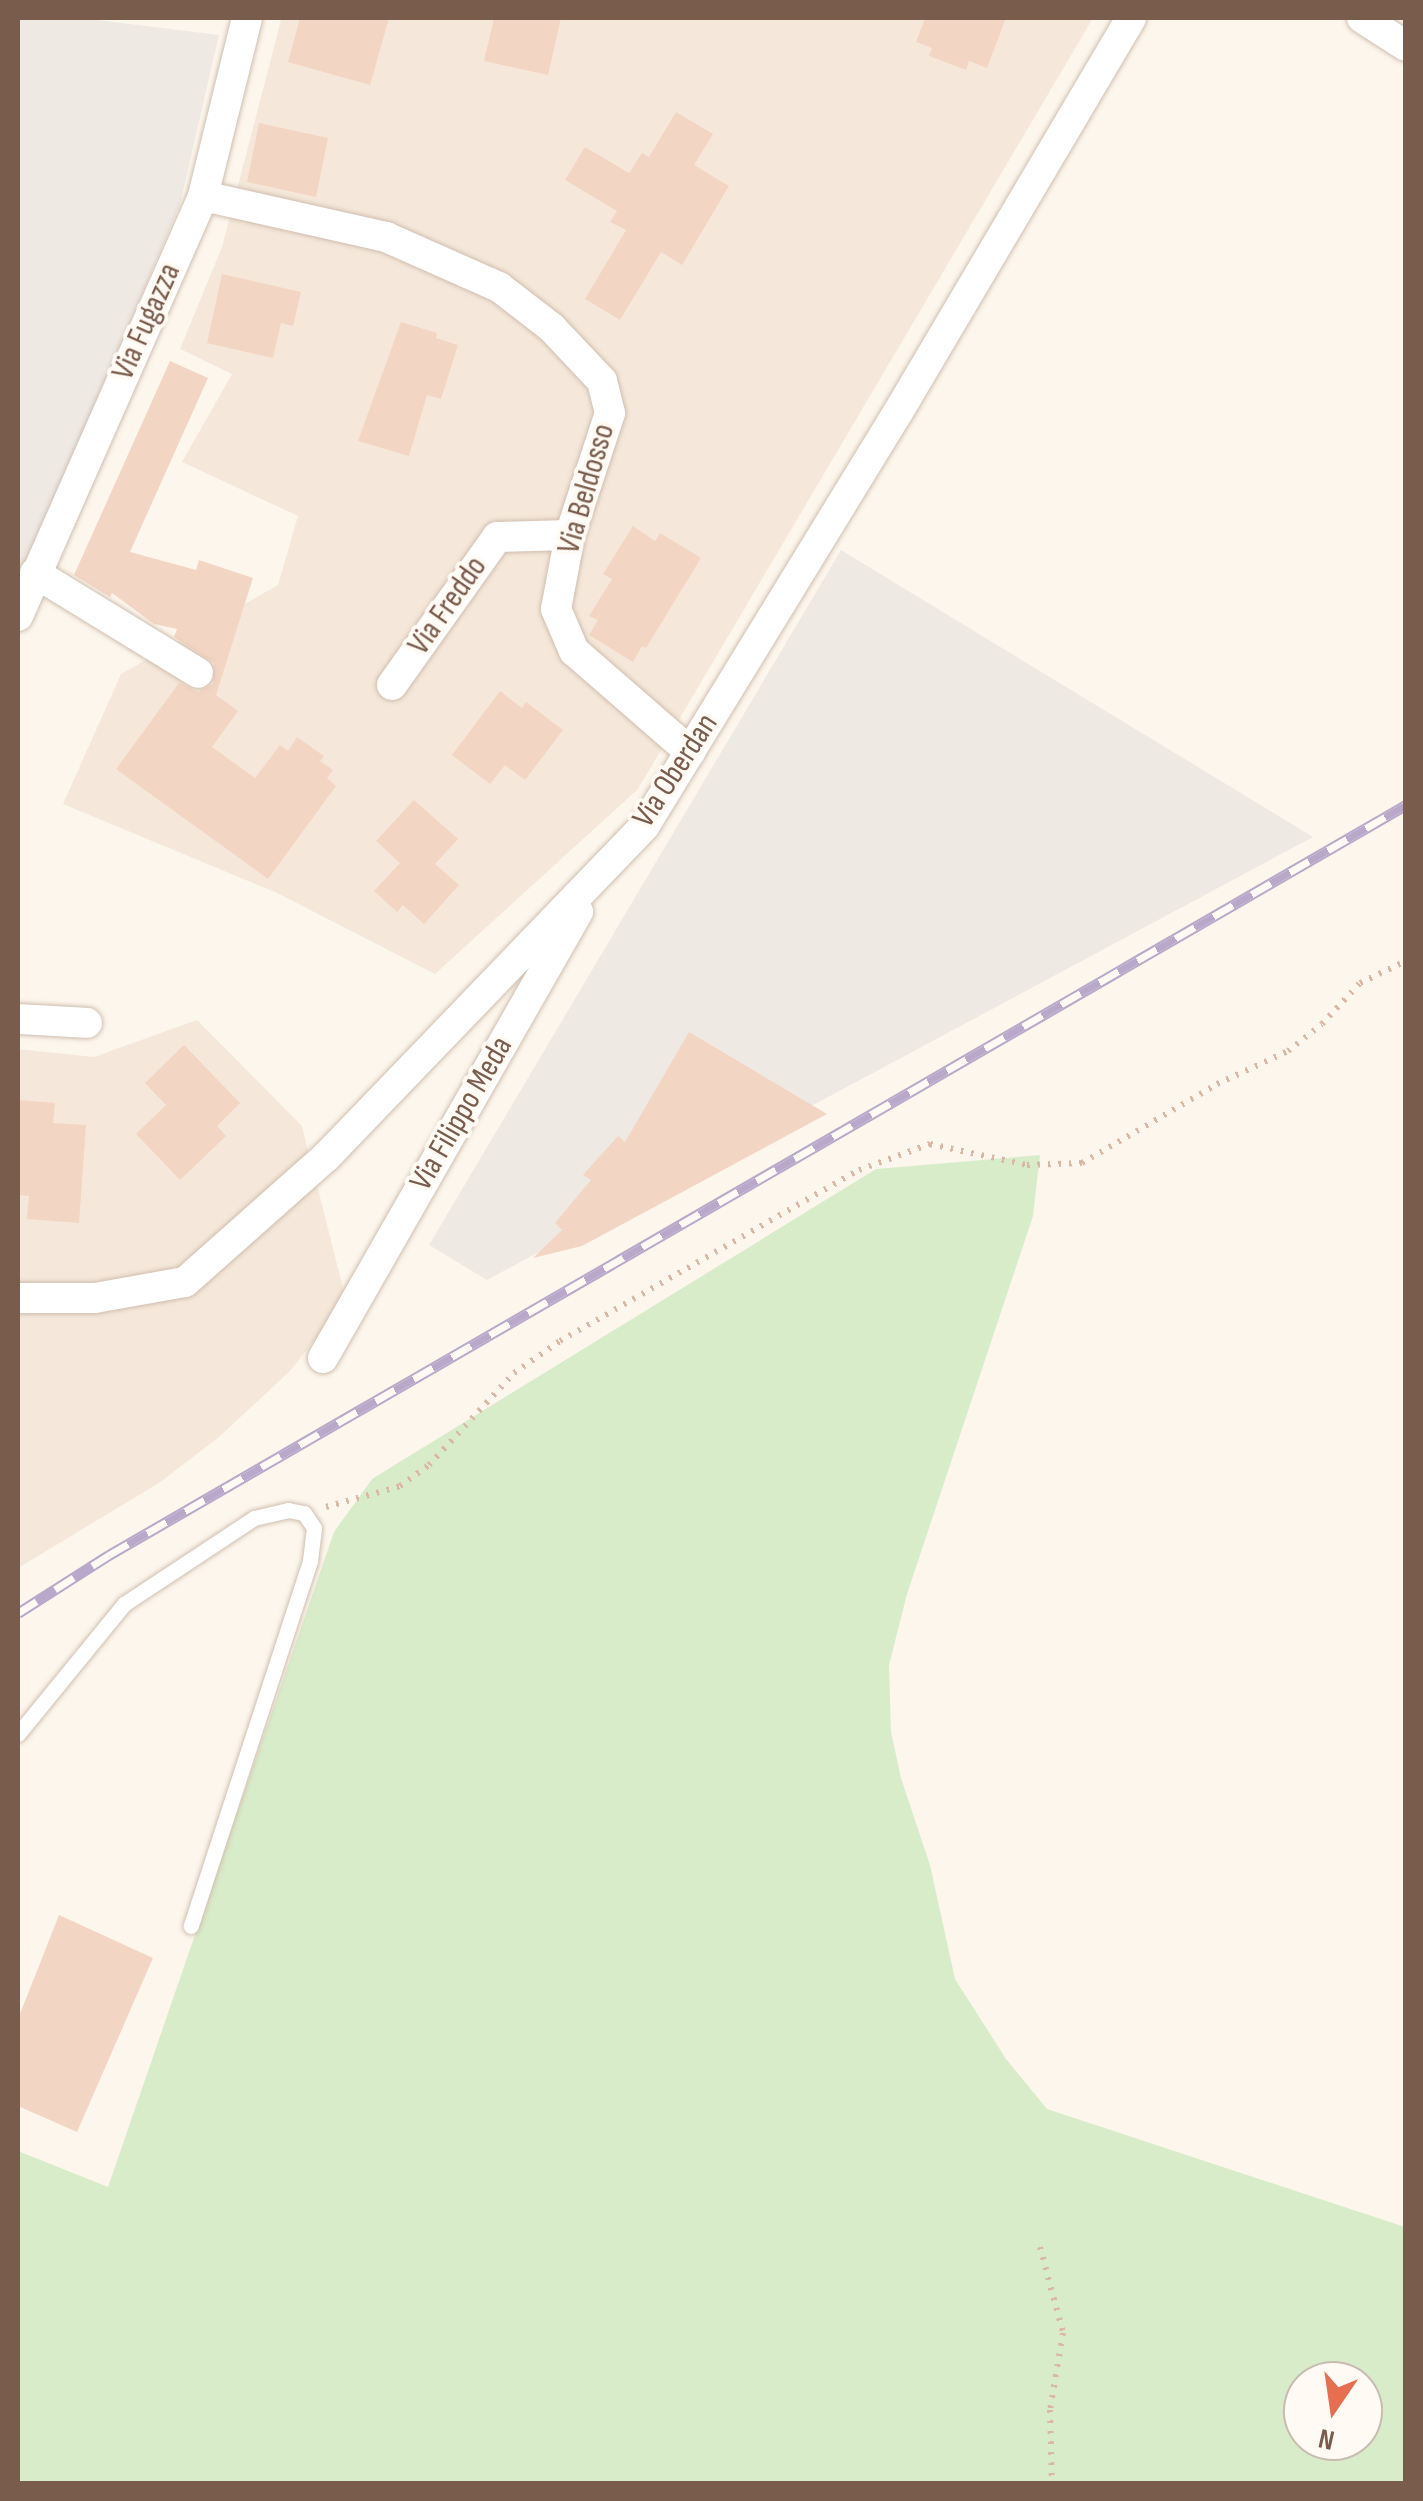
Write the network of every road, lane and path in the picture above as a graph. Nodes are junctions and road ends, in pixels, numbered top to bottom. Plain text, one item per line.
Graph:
1 (247, 18) edge
2 (1131, 18) edge
3 (1362, 18) edge
4 (1406, 46) edge
5 (202, 196) junction
6 (570, 535) junction
7 (35, 573) junction
8 (18, 616) edge
9 (198, 673) dead end
10 (392, 685) dead end
11 (690, 752) junction
12 (602, 870) junction
13 (1406, 961) edge
14 (18, 1019) edge
15 (87, 1023) dead end
16 (18, 1298) edge
17 (323, 1358) dead end
18 (304, 1513) junction
19 (18, 1734) edge
20 (191, 1926) dead end
21 (1040, 2246) dead end
22 (1052, 2484) edge

1 - 5 street, Via Fugazza
2 - 11 street, Via Oberdan
3 - 4 street
5 - 6 street, Via Beldosso
5 - 7 street, Via Fugazza
6 - 10 street, Via Freddo
6 - 11 street, Via Beldosso
7 - 8 street, Via Fugazza
7 - 9 street
11 - 12 street, Via Oberdan
12 - 16 street, Via Oberdan
12 - 17 street, Via Filippo Meda
13 - 18 path
14 - 15 street
18 - 19 lane
18 - 20 lane
21 - 22 path

